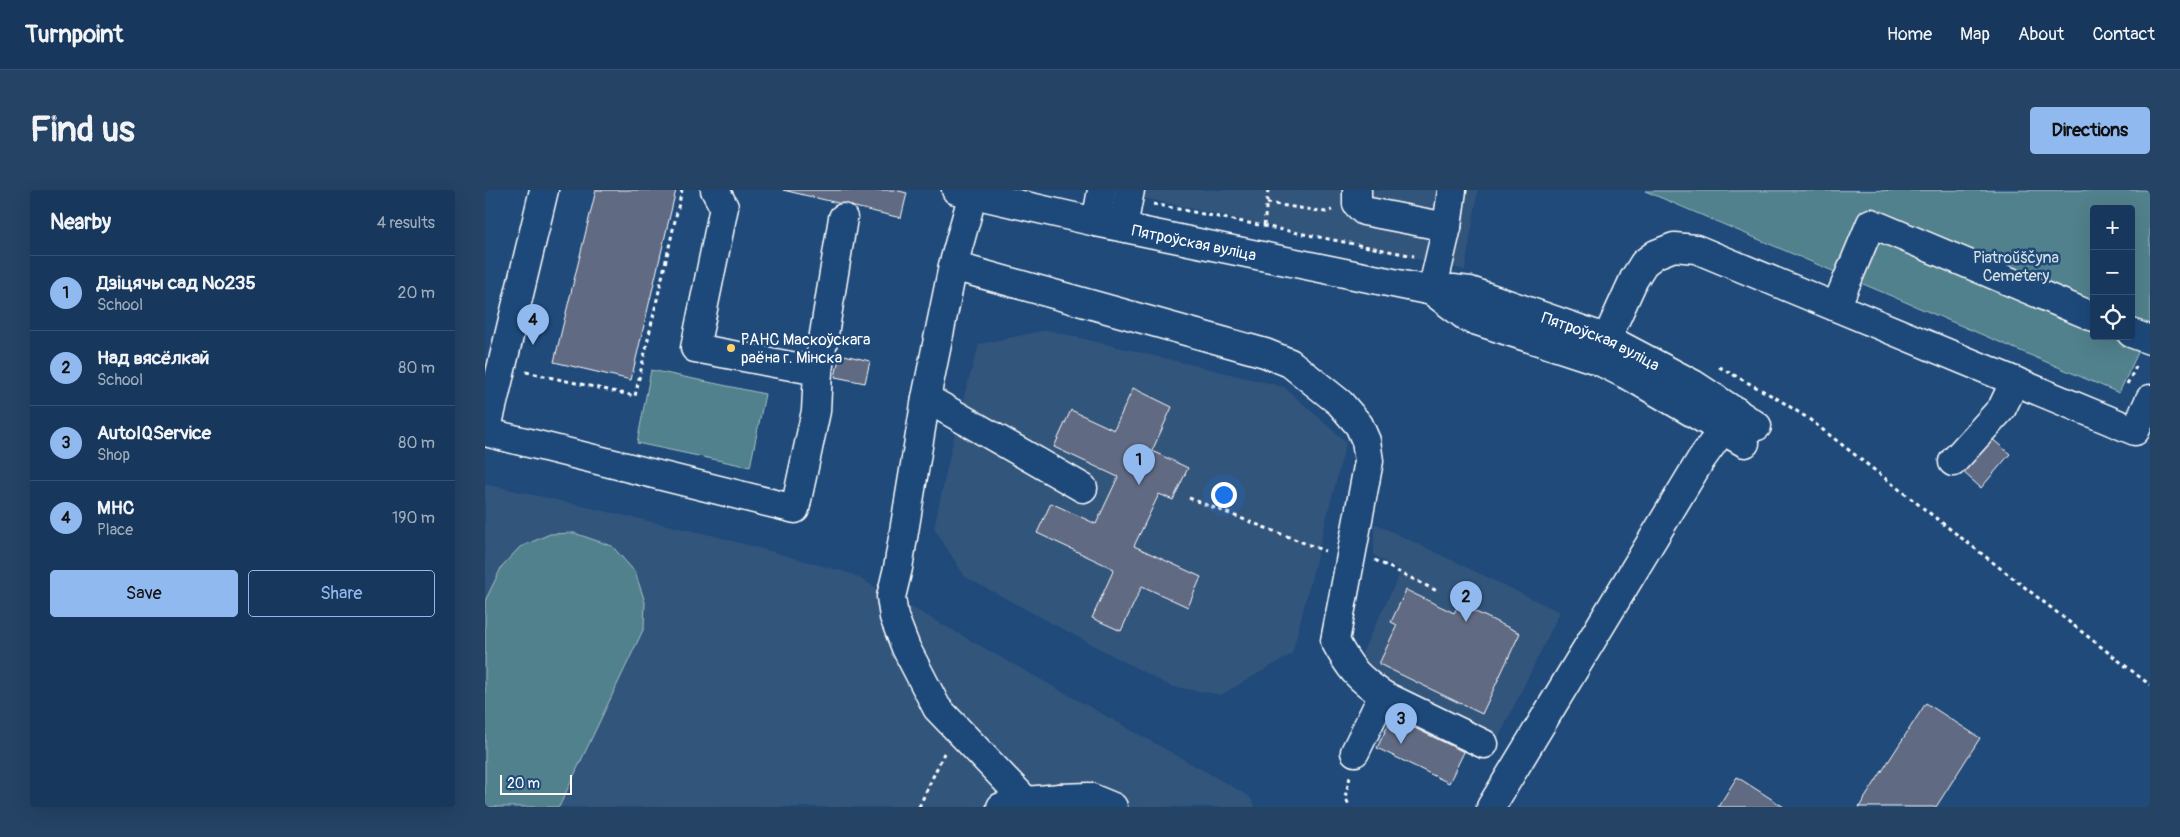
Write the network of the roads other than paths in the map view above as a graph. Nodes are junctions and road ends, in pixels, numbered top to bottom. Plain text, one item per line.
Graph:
1 (544, 190) edge
2 (715, 190) edge
3 (1103, 190) edge
4 (1357, 190) edge
5 (1452, 190) edge
6 (968, 191) edge
7 (1129, 195) edge
8 (843, 218) dead end
9 (1096, 222) junction
10 (1123, 227) junction
11 (1447, 227) junction
12 (953, 266) junction
13 (1432, 291) junction
14 (1836, 307) junction
15 (2090, 315) edge
16 (2135, 334) edge
17 (2150, 340) edge
18 (1602, 350) junction
19 (818, 371) junction
20 (2015, 381) junction
21 (925, 398) junction
22 (2150, 399) edge
23 (486, 432) edge
24 (1953, 462) dead end
25 (1083, 488) dead end
26 (1383, 695) junction
27 (1484, 744) dead end
28 (1355, 752) road end
29 (1058, 803) edge
30 (1013, 804) edge
31 (1113, 807) edge
32 (1491, 807) edge

1 - 23 street
2 - 19 street
3 - 9 street
4 - 11 street
5 - 11 street
6 - 9 street, Пятроўская вуліца
6 - 12 street
7 - 10 street
8 - 19 street
9 - 10 street, Пятроўская вуліца
10 - 13 street, Пятроўская вуліца
11 - 13 street
12 - 21 street
12 - 26 street
13 - 18 street, Пятроўская вуліца
14 - 15 street
14 - 18 street
14 - 20 street
16 - 17 street
18 - 32 street, Пятроўская вуліца
19 - 23 street
20 - 22 street
20 - 24 street
21 - 25 street
21 - 30 street
26 - 27 street
26 - 28 street
29 - 30 street
29 - 31 street

